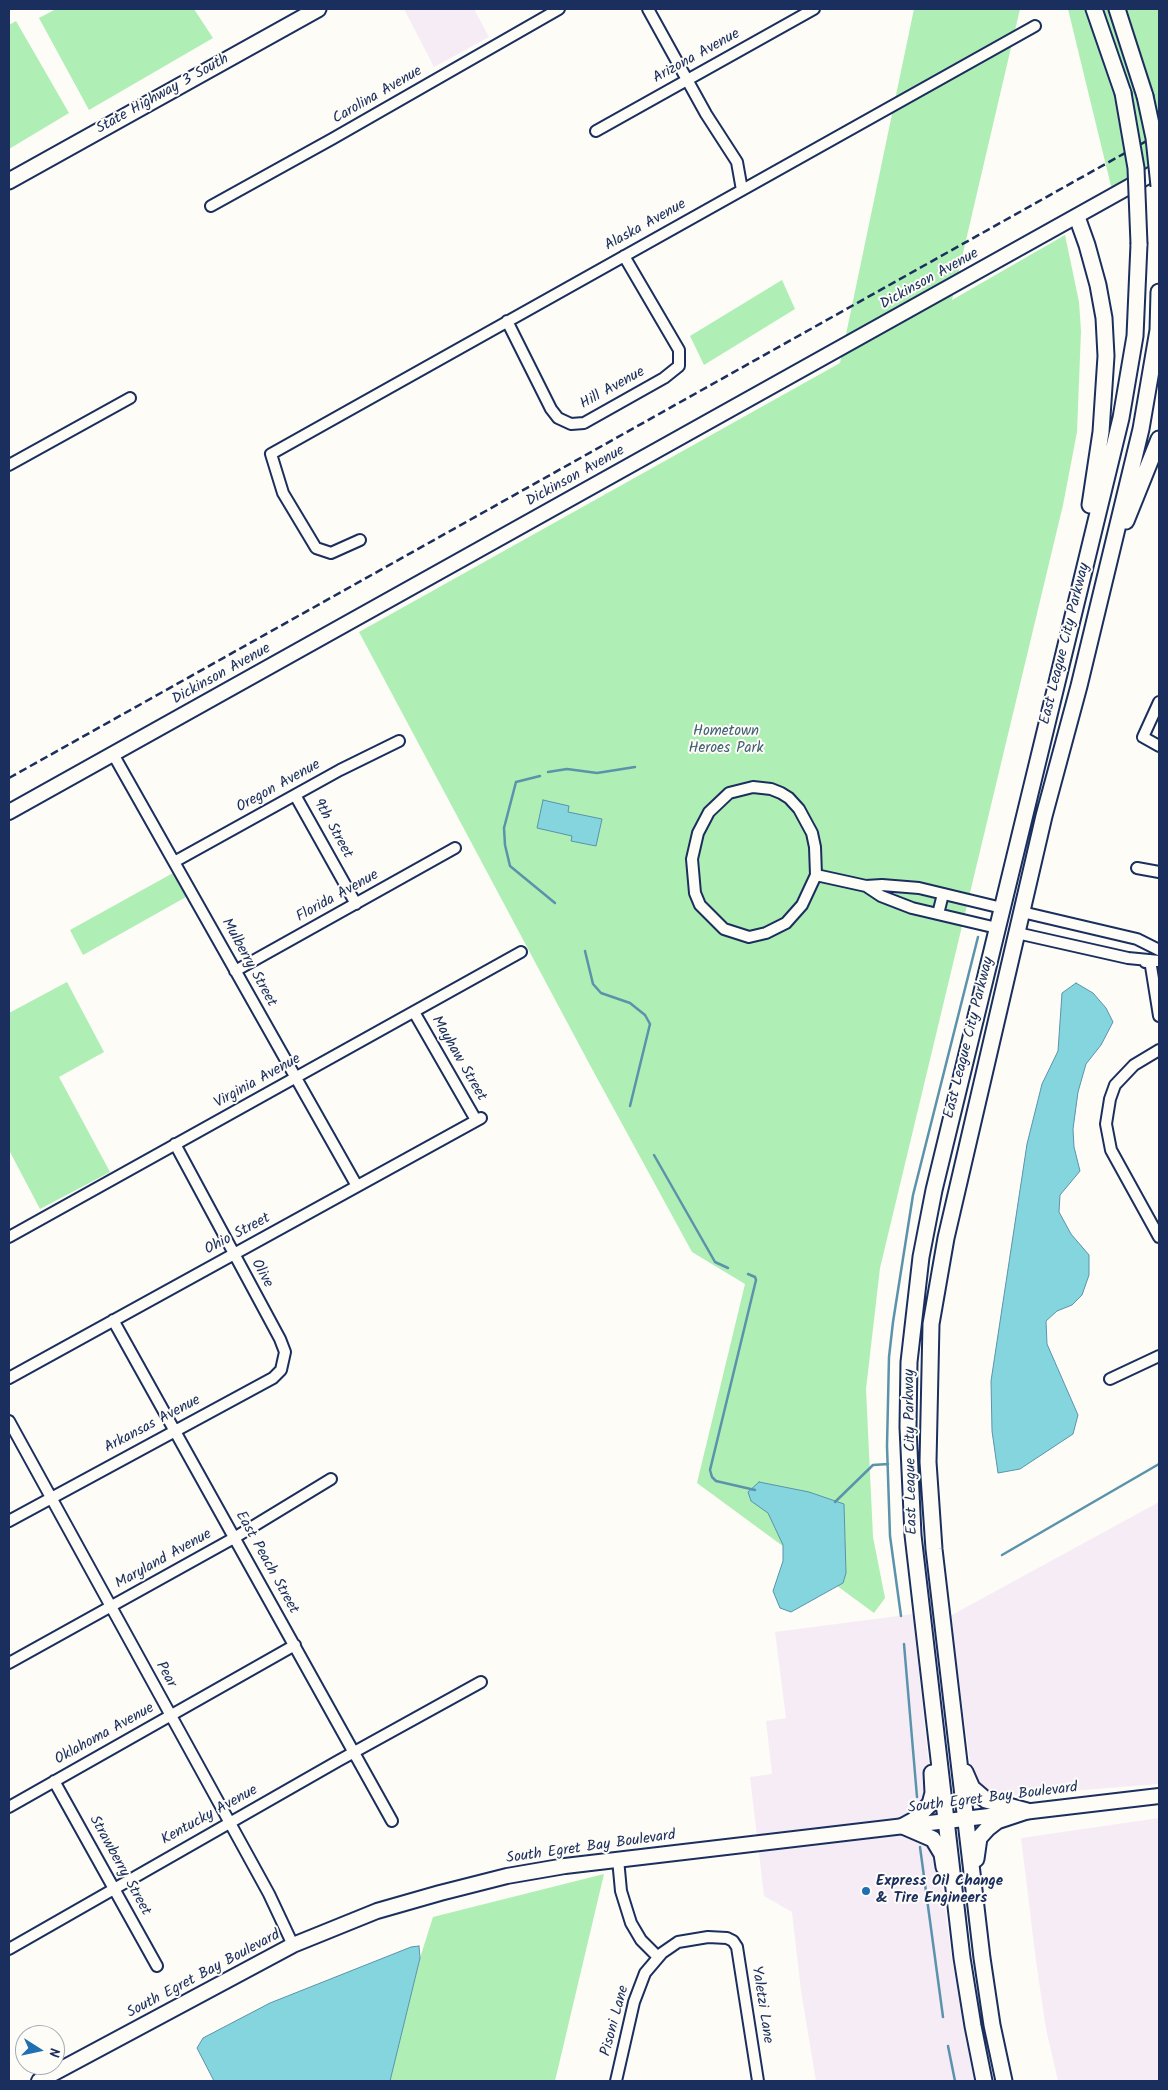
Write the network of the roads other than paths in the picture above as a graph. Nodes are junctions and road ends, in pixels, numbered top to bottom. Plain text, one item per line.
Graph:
1 (318, 9) edge
2 (559, 9) edge
3 (648, 9) edge
4 (814, 9) edge
5 (1094, 9) edge
6 (1117, 9) edge
7 (1035, 26) dead end
8 (687, 79) junction
9 (596, 131) dead end
10 (1159, 170) edge
11 (9, 180) edge
12 (1159, 186) edge
13 (742, 190) junction
14 (210, 206) dead end
15 (1077, 217) junction
16 (624, 256) junction
17 (1159, 292) edge
18 (508, 321) junction
19 (130, 398) dead end
20 (1159, 439) edge
21 (9, 465) edge
22 (360, 540) dead end
23 (1111, 555) junction
24 (1054, 694) junction
25 (1159, 702) edge
26 (399, 741) dead end
27 (1159, 746) edge
28 (113, 754) junction
29 (295, 795) junction
30 (9, 812) edge
31 (455, 848) dead end
32 (174, 862) junction
33 (1138, 868) dead end
34 (1159, 872) edge
35 (816, 875) junction
36 (866, 886) junction
37 (943, 894) junction
38 (356, 904) junction
39 (1002, 908) junction
40 (1022, 912) junction
41 (938, 914) junction
42 (997, 928) junction
43 (1017, 933) junction
44 (1159, 950) edge
45 (521, 952) dead end
46 (1154, 961) edge
47 (235, 971) junction
48 (414, 1012) junction
49 (1159, 1016) edge
50 (1159, 1050) edge
51 (296, 1078) junction
52 (479, 1119) joint
53 (175, 1144) junction
54 (357, 1186) junction
55 (9, 1237) edge
56 (1159, 1237) edge
57 (233, 1254) junction
58 (113, 1320) junction
59 (280, 1339) joint
60 (1159, 1356) edge
61 (9, 1378) edge
62 (1110, 1379) dead end
63 (9, 1421) edge
64 (175, 1430) junction
65 (331, 1479) dead end
66 (51, 1498) junction
67 (9, 1521) edge
68 (234, 1538) junction
69 (110, 1606) junction
70 (294, 1645) junction
71 (9, 1663) edge
72 (481, 1682) dead end
73 (170, 1716) junction
74 (934, 1718) junction
75 (354, 1752) junction
76 (959, 1760) junction
77 (54, 1781) junction
78 (1159, 1796) edge
79 (9, 1807) edge
80 (1027, 1811) junction
81 (966, 1818) junction
82 (947, 1820) junction
83 (392, 1821) dead end
84 (230, 1822) junction
85 (903, 1826) junction
86 (618, 1859) junction
87 (114, 1888) junction
88 (974, 1891) junction
89 (727, 1938) joint
90 (293, 1945) junction
91 (9, 1949) edge
92 (658, 1957) junction
93 (962, 1958) junction
94 (157, 1966) dead end
95 (40, 2081) edge
96 (616, 2081) edge
97 (758, 2081) edge
98 (984, 2081) edge
99 (1004, 2081) edge

1 - 11 main road, State Highway 3 South
2 - 14 street, Carolina Avenue
3 - 8 street
4 - 8 street, Arizona Avenue
5 - 24 main road, East League City Parkway, bridge
6 - 12 main road, bridge
7 - 13 street, Alaska Avenue
8 - 9 street, Arizona Avenue
8 - 13 street
10 - 15 street, Dickinson Avenue
13 - 16 street, Alaska Avenue
15 - 24 main road
15 - 28 street, Dickinson Avenue
16 - 18 street, Alaska Avenue
16 - 18 street, Hill Avenue
17 - 23 main road, East League City Parkway
18 - 22 street, Alaska Avenue
19 - 21 street
20 - 23 main road
23 - 40 main road, East League City Parkway
24 - 39 main road, East League City Parkway
25 - 27 street
26 - 29 street, Oregon Avenue
28 - 30 street, Dickinson Avenue
28 - 32 street, Mulberry Street
29 - 32 street, Oregon Avenue
29 - 38 street, 9th Street
31 - 38 street, Florida Avenue
32 - 47 street, Mulberry Street
33 - 34 street
35 - 35 street
35 - 36 street
36 - 37 street
36 - 41 street
37 - 39 street
37 - 41 street
38 - 47 street, Florida Avenue
39 - 40 main road
39 - 42 main road, East League City Parkway
40 - 43 main road, East League City Parkway
40 - 44 street
41 - 42 street
42 - 43 main road
42 - 74 main road, East League City Parkway
43 - 46 street
43 - 76 main road, East League City Parkway
45 - 48 street, Virginia Avenue
46 - 49 street
47 - 51 street, Mulberry Street
48 - 51 street, Virginia Avenue
48 - 52 street, Mayhaw Street
50 - 56 street
51 - 53 street, Virginia Avenue
51 - 54 street, Mulberry Street
52 - 54 street, Ohio Street
53 - 55 street, Virginia Avenue
53 - 57 street, Olive
54 - 57 street, Ohio Street
57 - 58 street, Ohio Street
57 - 59 street, Olive
58 - 61 street, Ohio Street
58 - 64 street, East Peach Street
59 - 64 street, Arkansas Avenue
60 - 62 street
63 - 66 street, Pear
64 - 66 street, Arkansas Avenue
64 - 68 street, East Peach Street
65 - 68 street, Maryland Avenue
66 - 67 street, Arkansas Avenue
66 - 69 street, Pear
68 - 69 street, Maryland Avenue
68 - 70 street, East Peach Street
69 - 71 street, Maryland Avenue
69 - 73 street, Pear
70 - 73 street, Oklahoma Avenue
70 - 75 street, East Peach Street
72 - 75 street, Kentucky Avenue
73 - 77 street, Oklahoma Avenue
73 - 84 street, Pear
74 - 82 main road, East League City Parkway
74 - 85 main road
75 - 83 street, East Peach Street
75 - 84 street, Kentucky Avenue
76 - 80 main road
76 - 81 main road, East League City Parkway
77 - 79 street, Oklahoma Avenue
77 - 87 street, Strawberry Street
78 - 80 street, South Egret Bay Boulevard
80 - 81 street, South Egret Bay Boulevard
80 - 88 main road
81 - 82 street, South Egret Bay Boulevard
81 - 88 main road, East League City Parkway
82 - 85 street, South Egret Bay Boulevard
82 - 93 main road, East League City Parkway
84 - 87 street, Kentucky Avenue
84 - 90 street, Pear
85 - 86 street, South Egret Bay Boulevard
85 - 93 main road
86 - 90 street, South Egret Bay Boulevard
86 - 92 street
87 - 91 street, Kentucky Avenue
87 - 94 street, Strawberry Street
88 - 99 main road, East League City Parkway
89 - 92 street, Pisoni Lane
89 - 97 street, Yaletzi Lane
90 - 95 street, South Egret Bay Boulevard
92 - 96 street, Pisoni Lane
93 - 98 main road, East League City Parkway

